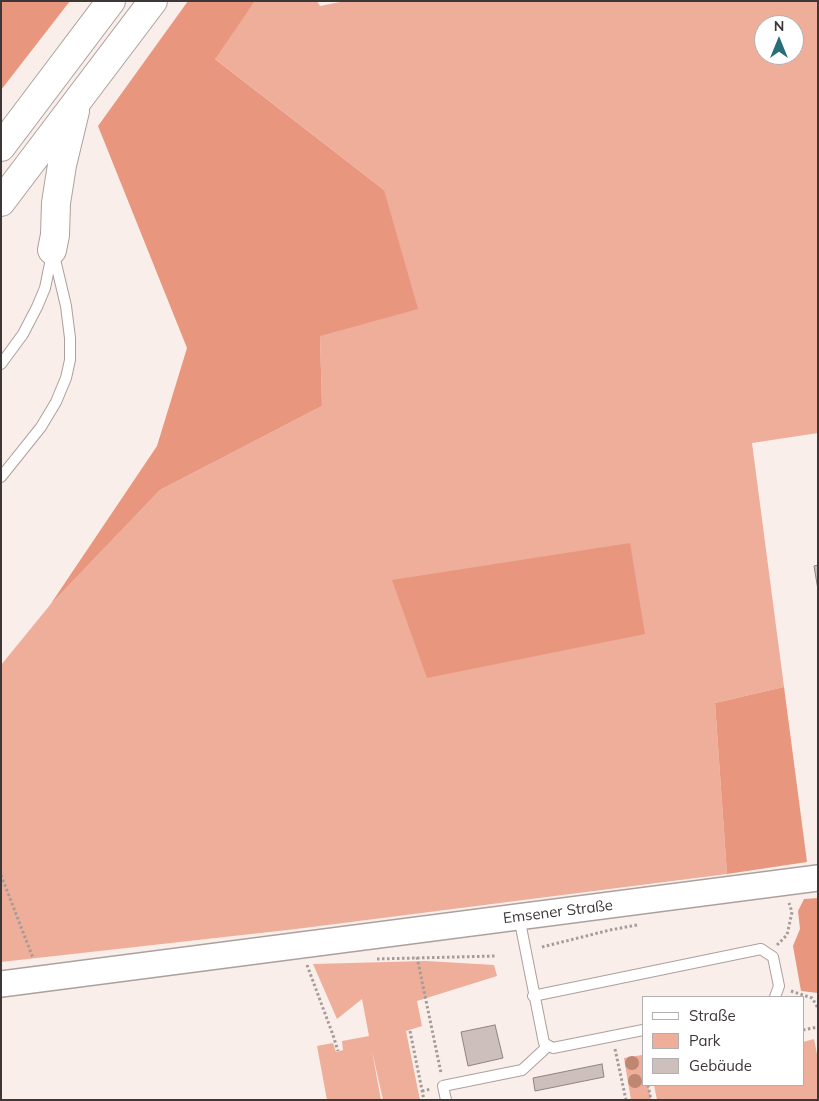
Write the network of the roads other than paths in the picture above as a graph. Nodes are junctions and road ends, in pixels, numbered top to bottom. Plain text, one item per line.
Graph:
1 (111, 1) edge
2 (153, 1) edge
3 (77, 103) junction
4 (1, 147) edge
5 (1, 202) edge
6 (52, 250) junction
7 (1, 364) edge
8 (1, 477) edge
9 (818, 878) edge
10 (519, 916) junction
11 (1, 984) edge
12 (534, 996) junction
13 (775, 996) edge
14 (642, 1030) edge
15 (548, 1046) junction
16 (446, 1100) edge

1 - 4 highway
2 - 3 highway
3 - 5 highway
3 - 6 highway
6 - 7 lane
6 - 8 lane
9 - 10 street, Emsener Straße
10 - 11 street, Emsener Straße
10 - 12 lane
12 - 13 lane
12 - 15 lane
14 - 15 lane
15 - 16 lane

